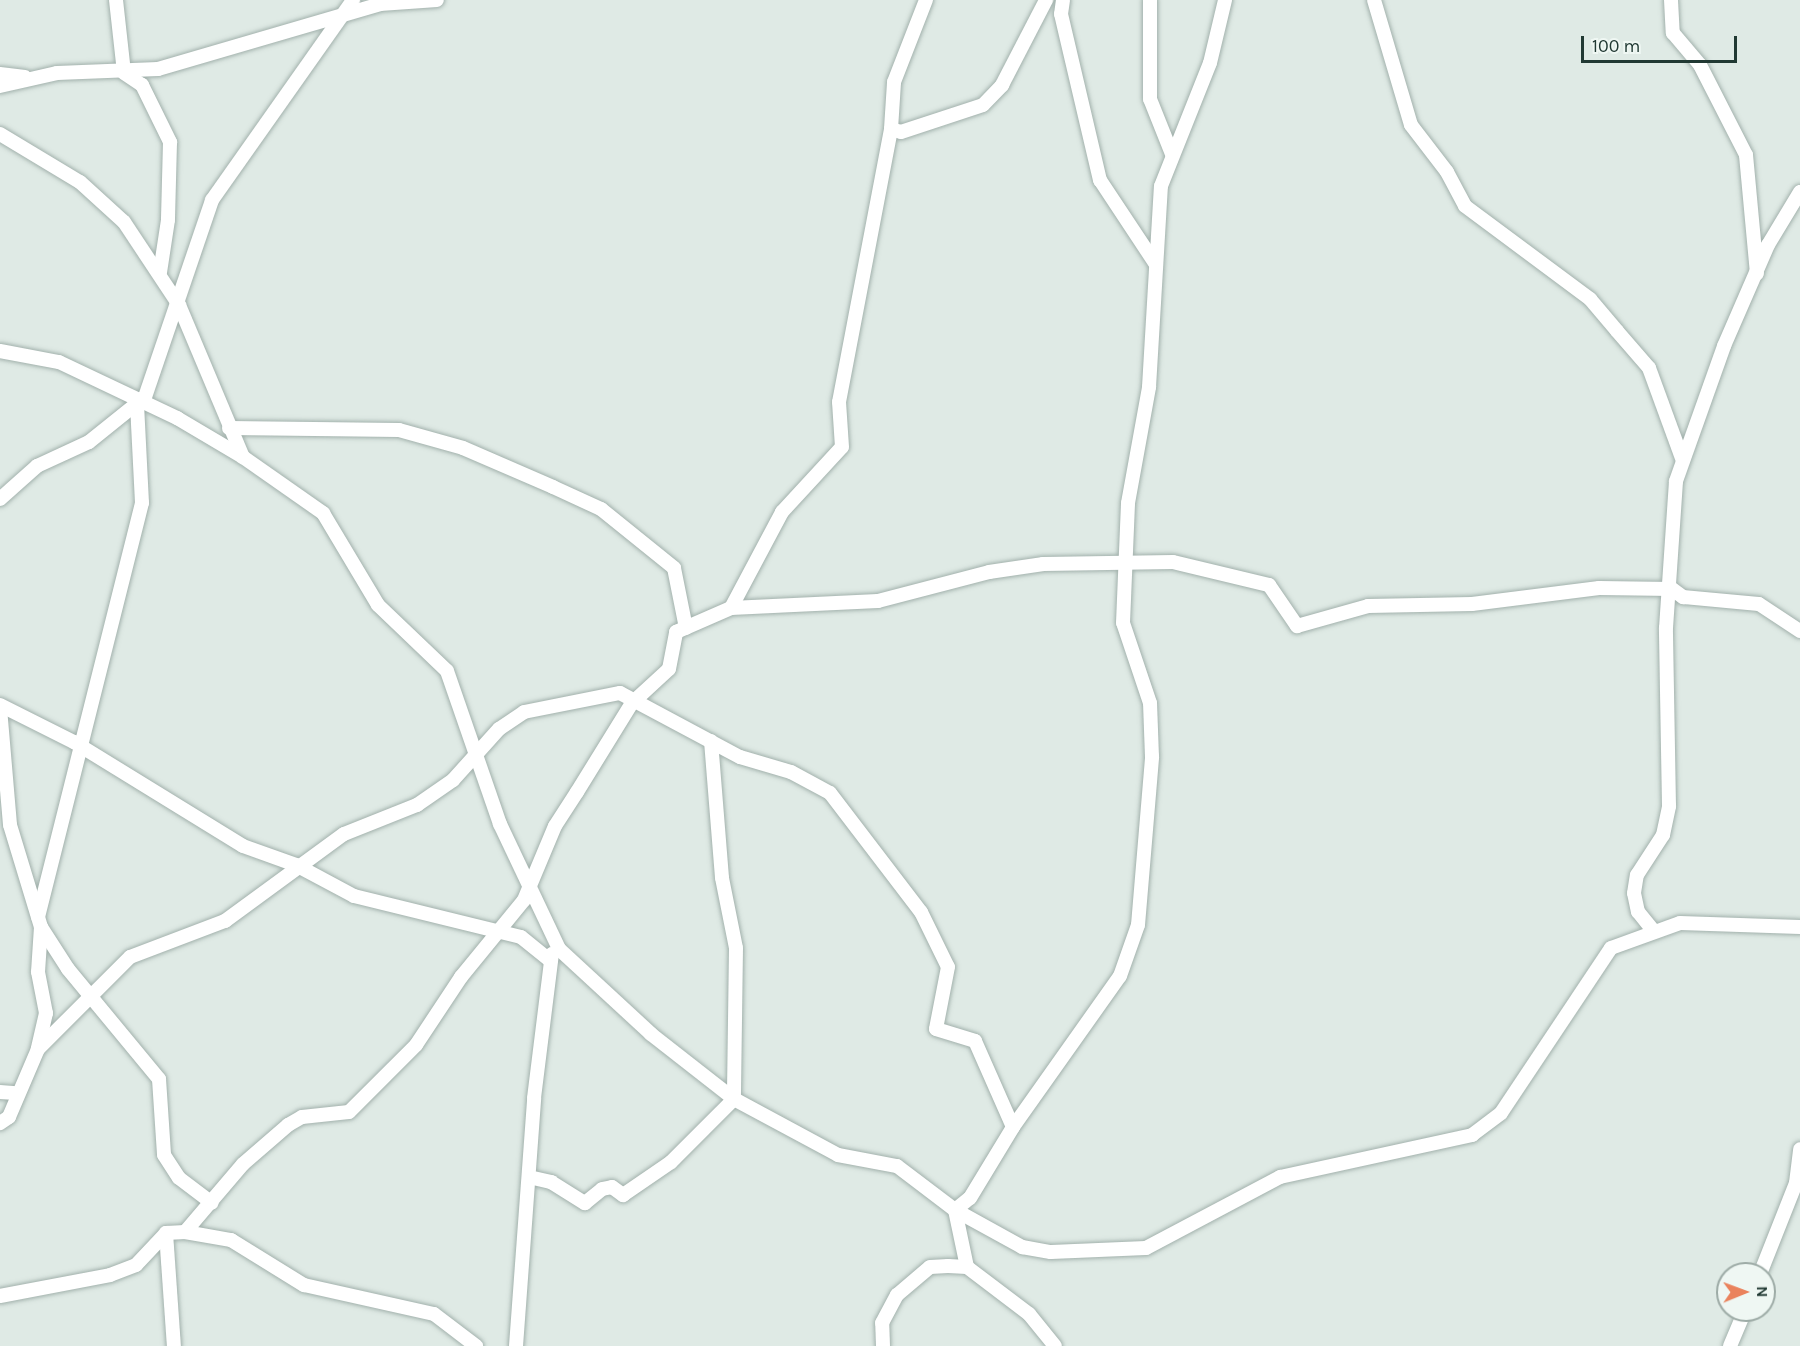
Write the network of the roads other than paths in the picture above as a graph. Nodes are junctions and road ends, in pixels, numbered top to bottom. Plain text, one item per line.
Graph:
1 (116, 0) edge
2 (353, 0) edge
3 (437, 0) edge
4 (926, 0) edge
5 (1046, 0) edge
6 (1063, 0) edge
7 (1150, 0) edge
8 (1225, 0) edge
9 (1374, 0) edge
10 (1671, 0) edge
11 (341, 16) junction
12 (124, 73) junction
13 (0, 74) edge
14 (38, 79) junction
15 (0, 86) edge
16 (891, 129) junction
17 (0, 134) edge
18 (1172, 154) junction
19 (1800, 192) edge
20 (1155, 263) junction
21 (160, 272) junction
22 (1757, 273) junction
23 (179, 305) junction
24 (0, 351) edge
25 (138, 404) junction
26 (229, 428) junction
27 (243, 457) junction
28 (1682, 458) junction
29 (0, 499) edge
30 (1126, 562) junction
31 (1672, 589) junction
32 (731, 608) junction
33 (686, 628) junction
34 (1800, 631) edge
35 (633, 703) junction
36 (0, 706) edge
37 (711, 741) junction
38 (82, 748) junction
39 (476, 753) junction
40 (296, 865) junction
41 (532, 884) junction
42 (39, 922) junction
43 (1800, 927) edge
44 (1652, 929) junction
45 (501, 930) junction
46 (554, 941) junction
47 (551, 961) junction
48 (91, 995) junction
49 (38, 1050) junction
50 (0, 1092) edge
51 (16, 1093) junction
52 (734, 1099) junction
53 (0, 1124) edge
54 (1013, 1127) junction
55 (1800, 1149) edge
56 (529, 1177) junction
57 (212, 1203) junction
58 (955, 1210) junction
59 (185, 1232) junction
60 (166, 1233) junction
61 (1765, 1262) edge
62 (967, 1267) junction
63 (0, 1296) edge
64 (1740, 1322) edge
65 (174, 1346) edge
66 (476, 1346) edge
67 (516, 1346) edge
68 (883, 1346) edge
69 (1055, 1346) edge
70 (1730, 1346) edge

1 - 12 street
2 - 11 street
3 - 11 street
4 - 16 street
5 - 16 street
6 - 20 street
7 - 18 street
8 - 18 street
9 - 28 street
10 - 22 street
11 - 12 street
11 - 23 street
12 - 14 street
12 - 21 street
13 - 14 street
14 - 15 street
16 - 32 street
17 - 21 street
18 - 20 street
19 - 22 street
20 - 30 street
21 - 23 street
22 - 28 street
23 - 25 street
23 - 26 street
24 - 25 street
25 - 27 street
25 - 29 street
25 - 38 street
26 - 27 street
26 - 33 street
27 - 39 street
28 - 31 street
30 - 31 street
30 - 32 street
30 - 54 street
31 - 34 street
31 - 44 street
32 - 33 street
33 - 35 street
35 - 37 street
35 - 39 street
35 - 41 street
36 - 38 street
36 - 42 street
37 - 52 street
37 - 54 street
38 - 40 street
38 - 42 street
39 - 40 street
39 - 41 street
40 - 45 street
40 - 48 street
41 - 45 street
41 - 46 street
42 - 48 street
42 - 49 street
43 - 44 street
44 - 58 street
45 - 47 street
45 - 57 street
46 - 47 street
46 - 52 street
47 - 56 street
48 - 49 street
48 - 57 street
49 - 51 street
50 - 51 street
51 - 53 street
52 - 56 street
52 - 58 street
54 - 58 street
55 - 61 street
56 - 67 street
57 - 59 street
58 - 62 street
59 - 60 street
59 - 66 street
60 - 63 street
60 - 65 street
62 - 68 street
62 - 69 street
64 - 70 street

